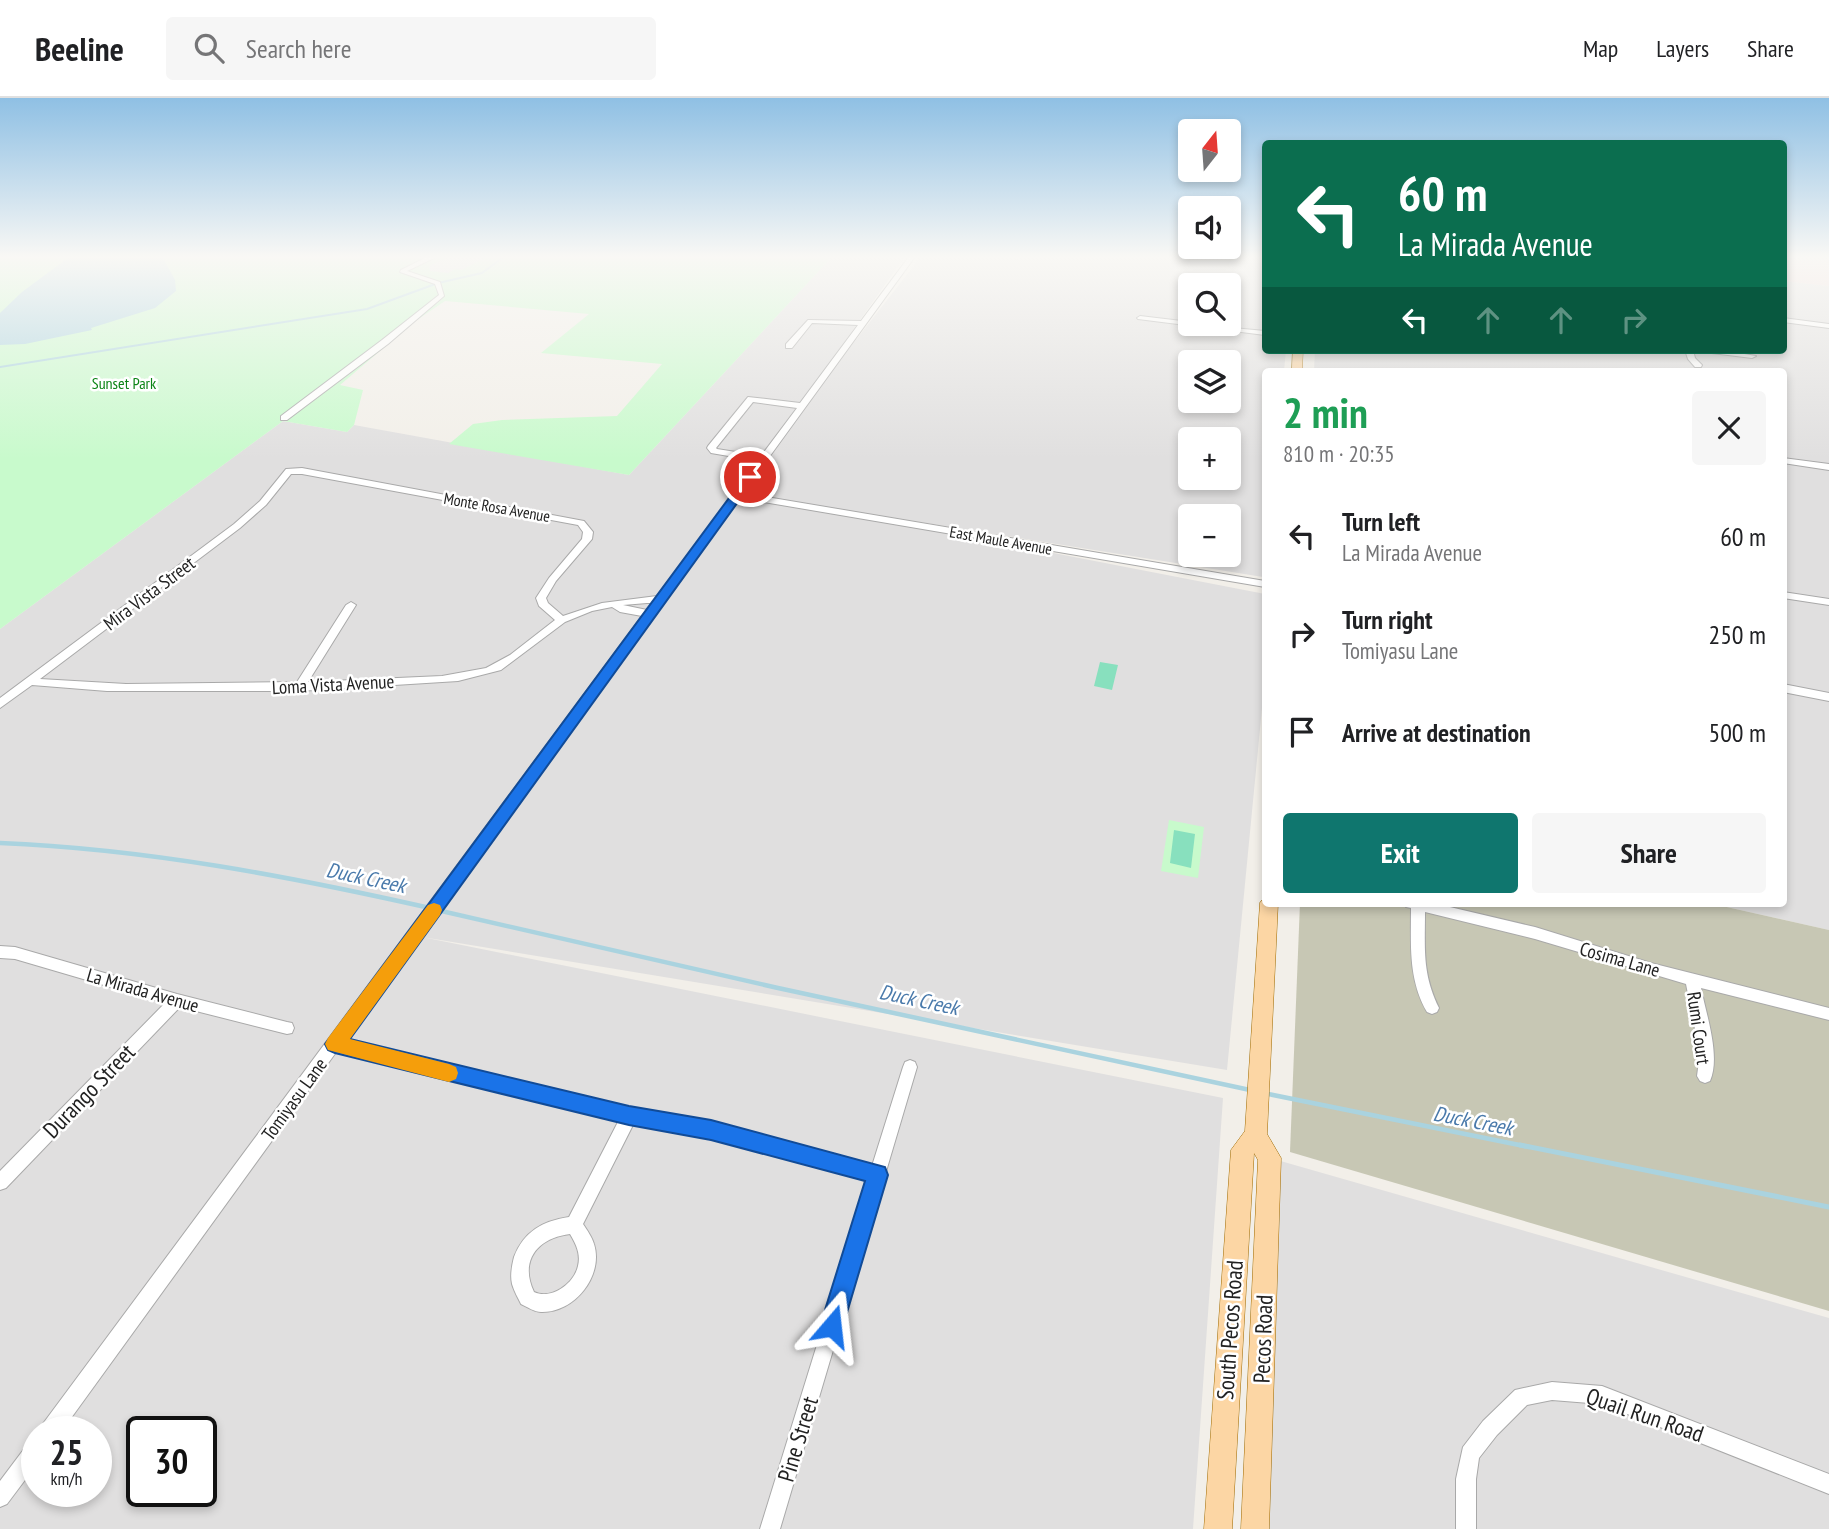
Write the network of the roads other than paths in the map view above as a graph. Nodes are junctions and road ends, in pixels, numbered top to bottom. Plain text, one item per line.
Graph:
1 (406, 325) edge
2 (807, 325) edge
3 (852, 325) edge
4 (1193, 325) edge
5 (862, 326) joint
6 (1262, 334) edge
7 (789, 346) dead end
8 (1690, 354) edge
9 (1736, 354) edge
10 (1752, 356) dead end
11 (1698, 365) dead end
12 (803, 406) junction
13 (284, 418) dead end
14 (763, 459) junction
15 (1787, 461) edge
16 (1829, 467) edge
17 (289, 471) joint
18 (737, 495) junction
19 (1262, 583) edge
20 (1787, 595) edge
21 (661, 599) junction
22 (1829, 602) edge
23 (614, 604) junction
24 (351, 605) dead end
25 (650, 614) junction
26 (562, 620) junction
27 (33, 682) junction
28 (299, 687) junction
29 (1787, 689) edge
30 (1829, 697) edge
31 (0, 704) edge
32 (1269, 907) edge
33 (1415, 907) edge
34 (1427, 907) edge
35 (0, 952) edge
36 (1692, 979) junction
37 (177, 1000) junction
38 (1432, 1008) dead end
39 (1829, 1014) edge
40 (287, 1028) dead end
41 (335, 1044) junction
42 (910, 1067) dead end
43 (1705, 1076) dead end
44 (629, 1115) junction
45 (1259, 1134) junction
46 (878, 1175) junction
47 (0, 1182) edge
48 (574, 1225) junction
49 (61, 1416) edge
50 (21, 1469) edge
51 (1829, 1485) edge
52 (0, 1497) edge
53 (771, 1529) edge
54 (1218, 1529) edge
55 (1255, 1529) edge
56 (1466, 1529) edge

1 - 13 street
2 - 7 street
3 - 5 street
4 - 6 street
5 - 12 street, Tomiyasu Lane
8 - 11 street
9 - 10 street
12 - 14 street, Tomiyasu Lane
12 - 14 street
14 - 18 street, Tomiyasu Lane
15 - 16 street
17 - 26 street, Monte Rosa Avenue
17 - 27 street, Mira Vista Street
18 - 19 street, East Maule Avenue
18 - 21 street, Tomiyasu Lane
20 - 22 street
21 - 23 street, Loma Vista Avenue
21 - 25 street, Tomiyasu Lane
23 - 25 street
23 - 26 street, Loma Vista Avenue
24 - 28 street
25 - 41 street, Tomiyasu Lane
26 - 28 street, Loma Vista Avenue
27 - 28 street, Loma Vista Avenue
27 - 31 street, Mira Vista Street
29 - 30 street
32 - 45 main road, South Pecos Road
33 - 38 street
34 - 36 street, Cosima Lane
35 - 37 street, La Mirada Avenue
36 - 39 street, Cosima Lane
36 - 43 street, Rumi Court
37 - 40 street, La Mirada Avenue
37 - 47 street, Durango Street
41 - 44 street
41 - 49 street, Tomiyasu Lane
42 - 46 street, Pine Street
44 - 46 street
44 - 48 street
45 - 54 main road, South Pecos Road
45 - 55 main road, Pecos Road
46 - 53 street, Pine Street
48 - 48 street
50 - 52 street
51 - 56 street, Quail Run Road

